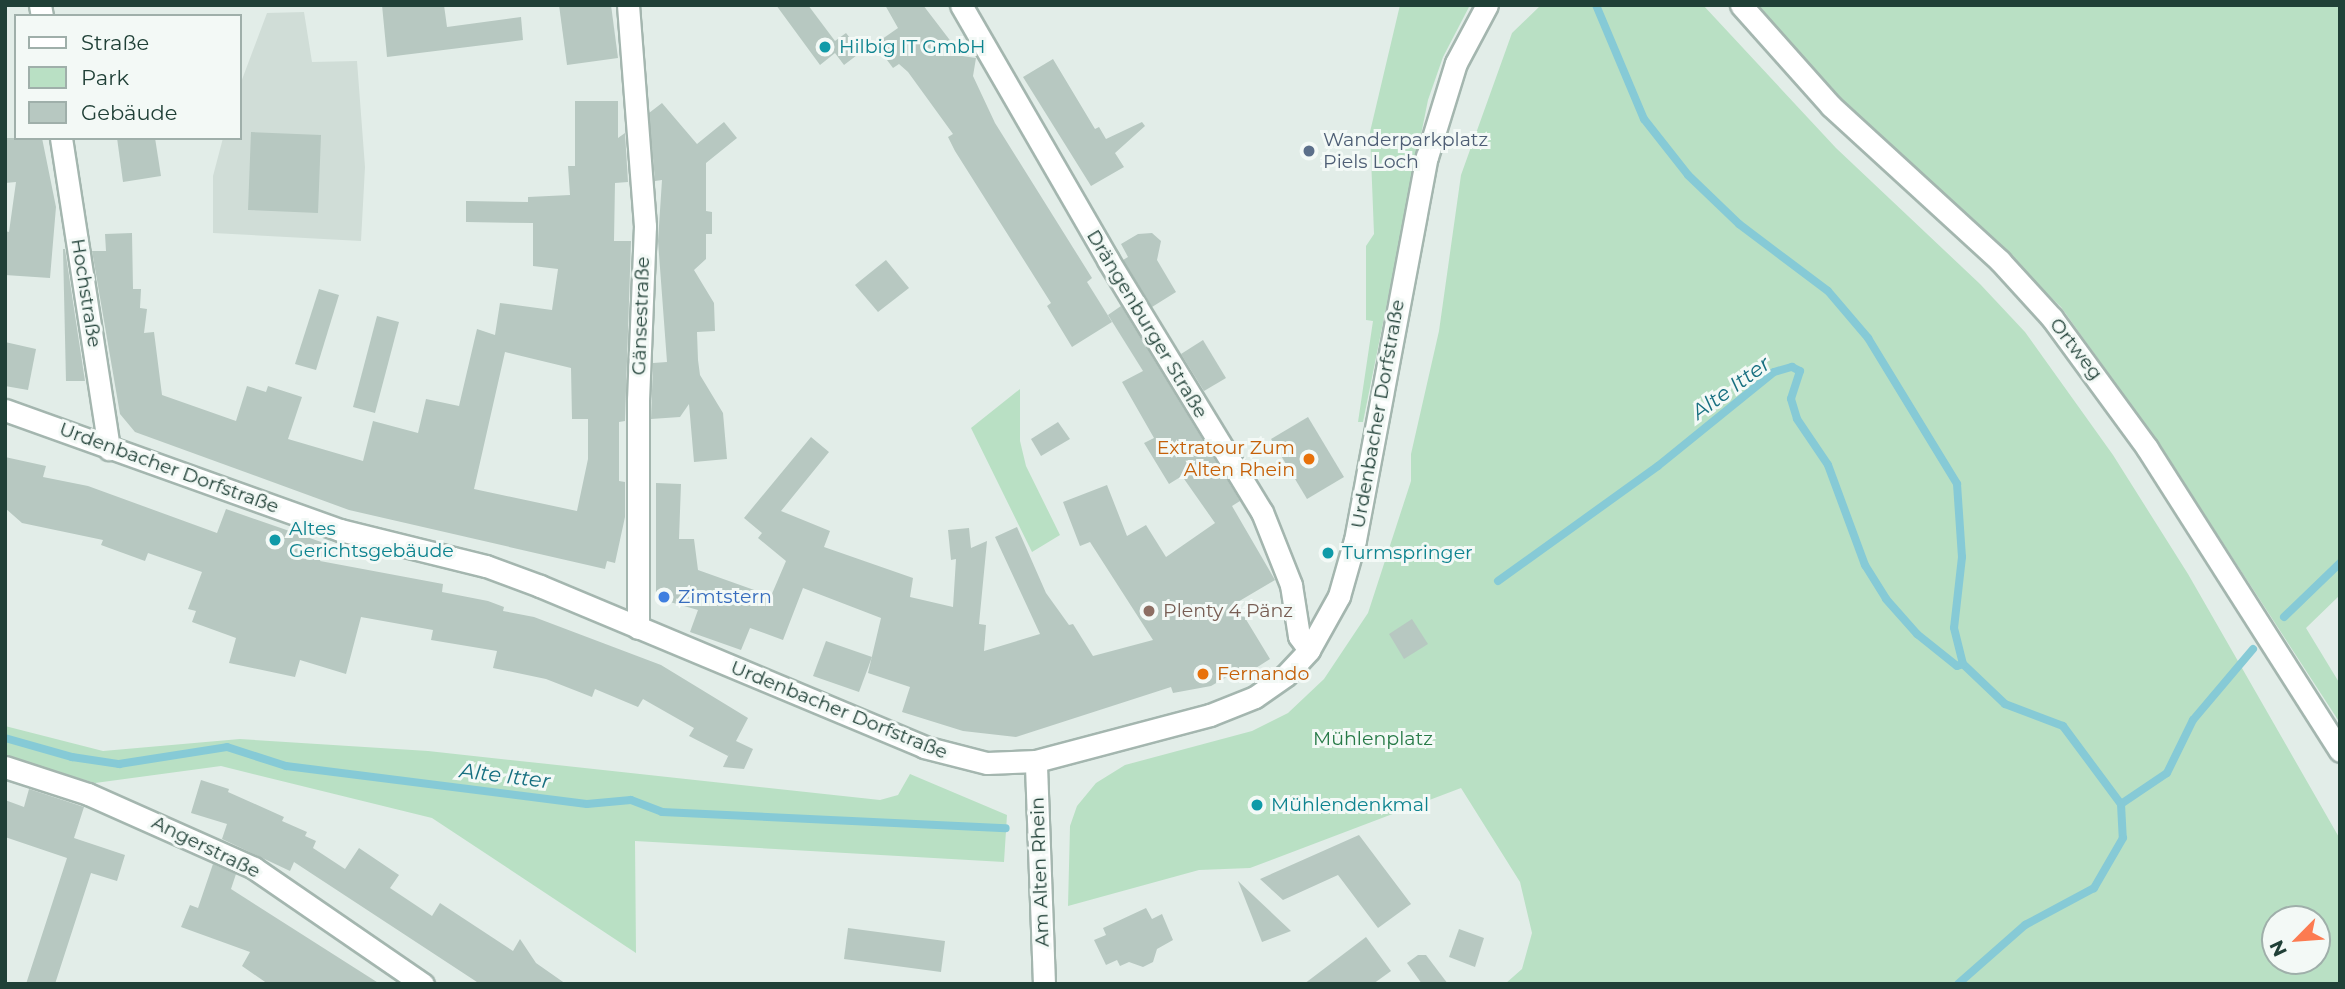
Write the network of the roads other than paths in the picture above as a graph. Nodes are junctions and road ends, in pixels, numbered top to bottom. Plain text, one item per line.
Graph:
1 (628, 5) edge
2 (961, 5) edge
3 (1488, 5) edge
4 (1741, 5) edge
5 (61, 140) edge
6 (5, 410) edge
7 (109, 449) junction
8 (638, 628) junction
9 (1309, 650) junction
10 (2340, 751) edge
11 (1036, 761) junction
12 (5, 767) edge
13 (423, 984) edge
14 (1044, 984) edge

1 - 8 street, Gänsestraße
2 - 9 street, Drängenburger Straße
3 - 9 street, Urdenbacher Dorfstraße
4 - 10 street, Ortweg
5 - 7 street, Hochstraße
6 - 7 street, Urdenbacher Dorfstraße
7 - 8 street, Urdenbacher Dorfstraße
8 - 11 street, Urdenbacher Dorfstraße
9 - 11 street, Urdenbacher Dorfstraße
11 - 14 street, Am Alten Rhein
12 - 13 street, Angerstraße

